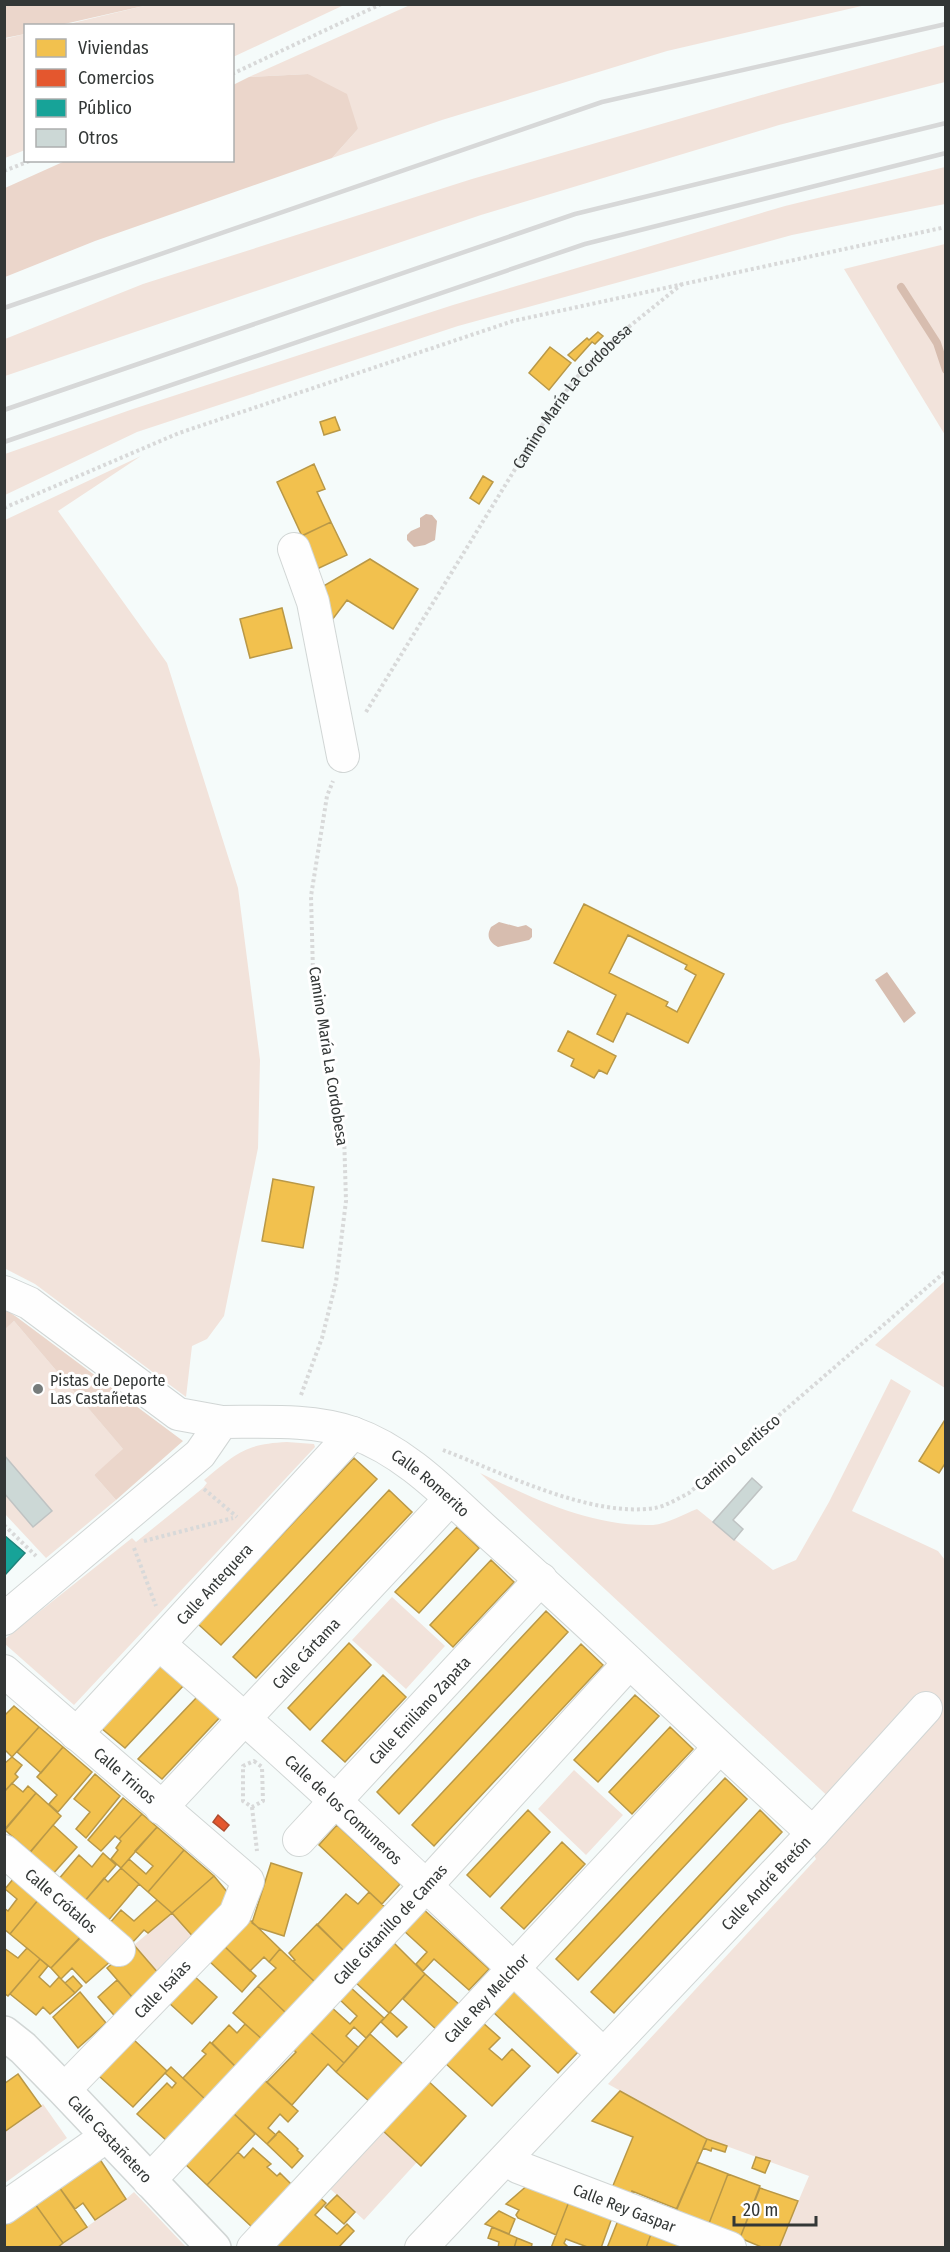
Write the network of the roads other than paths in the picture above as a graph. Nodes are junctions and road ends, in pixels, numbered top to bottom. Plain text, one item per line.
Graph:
1 (294, 549) dead end
2 (343, 756) road end
3 (4, 1292) edge
4 (222, 1422) junction
5 (353, 1433) junction
6 (450, 1499) junction
7 (541, 1580) junction
8 (4, 1619) edge
9 (159, 1629) junction
10 (629, 1664) junction
11 (4, 1671) edge
12 (926, 1708) dead end
13 (244, 1717) junction
14 (76, 1734) junction
15 (719, 1748) junction
16 (335, 1801) junction
17 (160, 1808) junction
18 (813, 1833) junction
19 (298, 1840) dead end
20 (4, 1851) edge
21 (253, 1868) joint
22 (425, 1887) junction
23 (119, 1950) dead end
24 (514, 1970) junction
25 (11, 2047) edge
26 (603, 2054) junction
27 (64, 2090) junction
28 (107, 2136) junction
29 (518, 2167) junction
30 (149, 2181) junction
31 (4, 2208) edge
32 (214, 2247) edge
33 (254, 2247) edge
34 (421, 2247) edge
35 (434, 2247) edge
36 (730, 2247) edge

1 - 2 street
3 - 4 street, Calle Romerito
4 - 5 street, Calle Romerito
4 - 8 street
5 - 6 street, Calle Romerito
5 - 9 street, Calle Antequera
6 - 7 street, Calle Romerito
6 - 13 street, Calle Cártama
7 - 10 street, Calle Romerito
7 - 16 street, Calle Emiliano Zapata
9 - 13 street, Calle de los Comuneros
9 - 14 street, Calle Antequera
10 - 15 street, Calle Romerito
10 - 22 street, Calle Gitanillo de Camas
11 - 14 street, Calle Trinos
12 - 18 street, Calle André Bretón
13 - 16 street, Calle de los Comuneros
13 - 17 street, Calle Cártama
14 - 17 street, Calle Trinos
15 - 18 street, Calle Romerito
15 - 24 street, Calle Rey Melchor
16 - 19 street, Calle Emiliano Zapata
16 - 22 street, Calle de los Comuneros
17 - 21 street, Calle Trinos
18 - 26 street, Calle André Bretón
20 - 23 street, Calle Crótalos
21 - 27 street, Calle Isaías
22 - 24 street, Calle de los Comuneros
22 - 30 street, Calle Gitanillo de Camas
24 - 26 street, Calle de los Comuneros
24 - 33 street, Calle Rey Melchor
25 - 27 street, Calle Castañetero
26 - 29 street, Calle André Bretón
26 - 34 street, Calle André Bretón
27 - 28 street, Calle Castañetero
28 - 30 street, Calle Castañetero
28 - 31 street
29 - 35 street, Calle André Bretón
29 - 36 street, Calle Rey Gaspar
30 - 32 street, Calle Castañetero

